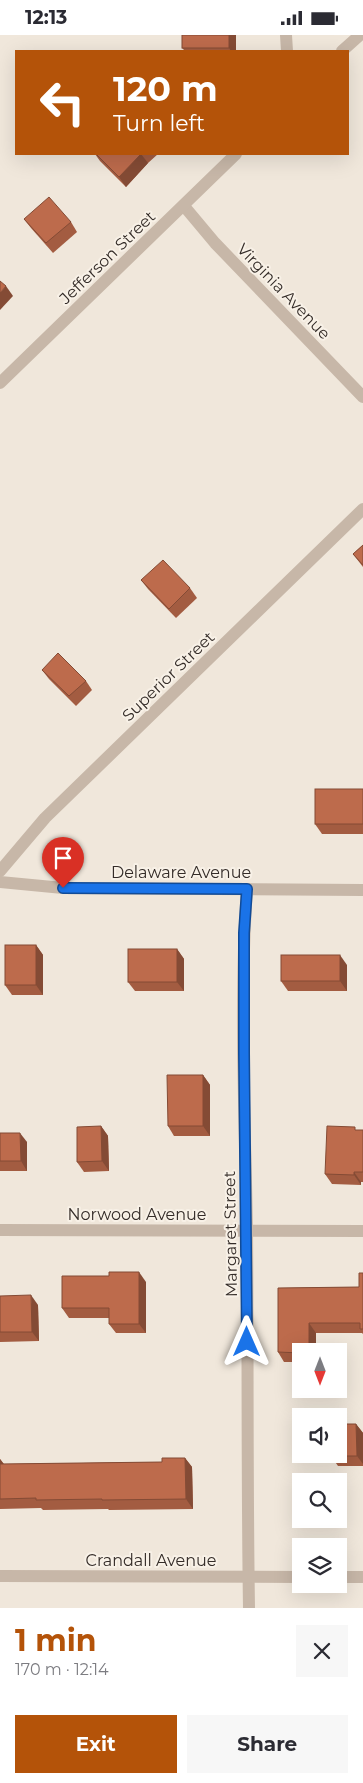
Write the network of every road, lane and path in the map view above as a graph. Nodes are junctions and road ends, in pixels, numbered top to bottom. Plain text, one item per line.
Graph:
1 (286, 35) edge
2 (360, 35) edge
3 (286, 50) edge
4 (343, 50) edge
5 (235, 155) edge
6 (184, 206) junction
7 (0, 383) edge
8 (363, 397) edge
9 (363, 509) edge
10 (0, 871) edge
11 (0, 882) edge
12 (247, 889) junction
13 (363, 890) edge
14 (0, 1230) edge
15 (247, 1230) junction
16 (363, 1231) edge
17 (0, 1576) edge
18 (248, 1577) junction
19 (292, 1577) edge
20 (347, 1577) edge
21 (363, 1577) edge
22 (248, 1608) edge

1 - 3 street
2 - 4 street
5 - 6 street, Jefferson Street
6 - 7 street, Jefferson Street
6 - 8 street, Virginia Avenue
9 - 10 street, Superior Street
11 - 12 street, Delaware Avenue
12 - 13 street, Delaware Avenue
12 - 15 street, Margaret Street
14 - 15 street, Norwood Avenue
15 - 16 street, Norwood Avenue
15 - 18 street, Margaret Street
17 - 18 street, Crandall Avenue
18 - 19 street, Crandall Avenue
18 - 22 street, Margaret Street
20 - 21 street

